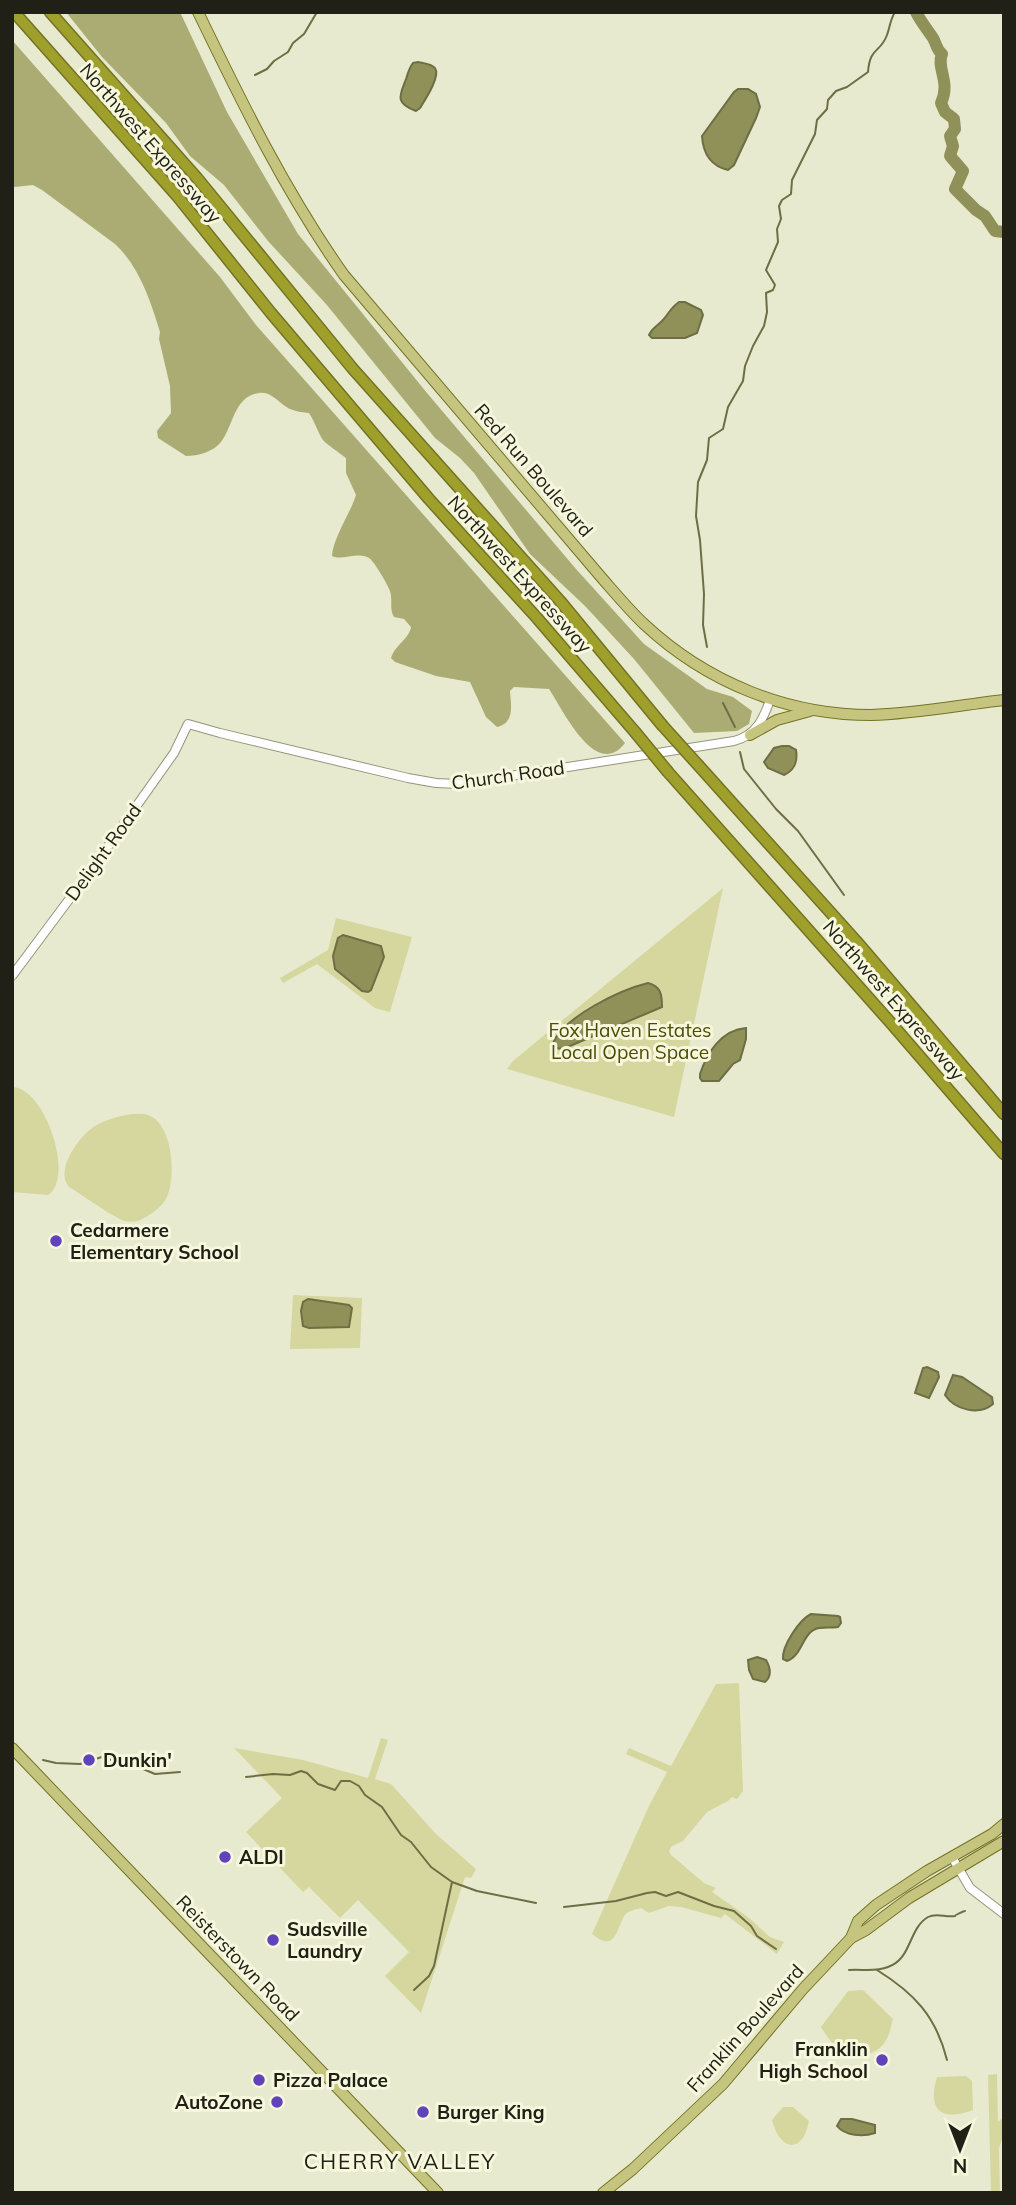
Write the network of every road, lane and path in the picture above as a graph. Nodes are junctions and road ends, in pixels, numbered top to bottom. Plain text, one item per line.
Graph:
1 (14, 12) edge
2 (50, 12) edge
3 (198, 12) edge
4 (770, 700) junction
5 (1004, 700) edge
6 (814, 710) junction
7 (188, 723) joint
8 (750, 735) junction
9 (12, 976) edge
10 (911, 1004) junction
11 (947, 1087) junction
12 (1004, 1104) edge
13 (1004, 1114) edge
14 (1004, 1154) edge
15 (1004, 1163) edge
16 (12, 1748) edge
17 (1004, 1824) edge
18 (1004, 1840) edge
19 (952, 1857) junction
20 (958, 1869) junction
21 (1004, 1914) edge
22 (851, 1938) junction
23 (633, 2169) junction
24 (438, 2193) edge
25 (603, 2193) edge
26 (616, 2193) edge

1 - 11 highway, Northwest Expressway, bridge
2 - 10 highway, Northwest Expressway, bridge
3 - 4 main road, Red Run Boulevard
4 - 6 main road, Red Run Boulevard
4 - 8 street
5 - 6 main road, Red Run Boulevard
6 - 8 main road
7 - 8 street, Church Road
7 - 9 street, Delight Road
10 - 12 highway
10 - 13 highway, Northwest Expressway
11 - 14 highway, Northwest Expressway
11 - 15 highway
16 - 24 main road, Reisterstown Road
17 - 19 main road, Franklin Boulevard
18 - 20 main road, Franklin Boulevard
19 - 20 street
19 - 22 main road, Franklin Boulevard
20 - 21 street
20 - 22 main road, Franklin Boulevard
22 - 23 main road, Franklin Boulevard
23 - 25 main road, Franklin Boulevard
23 - 26 main road, Franklin Boulevard

